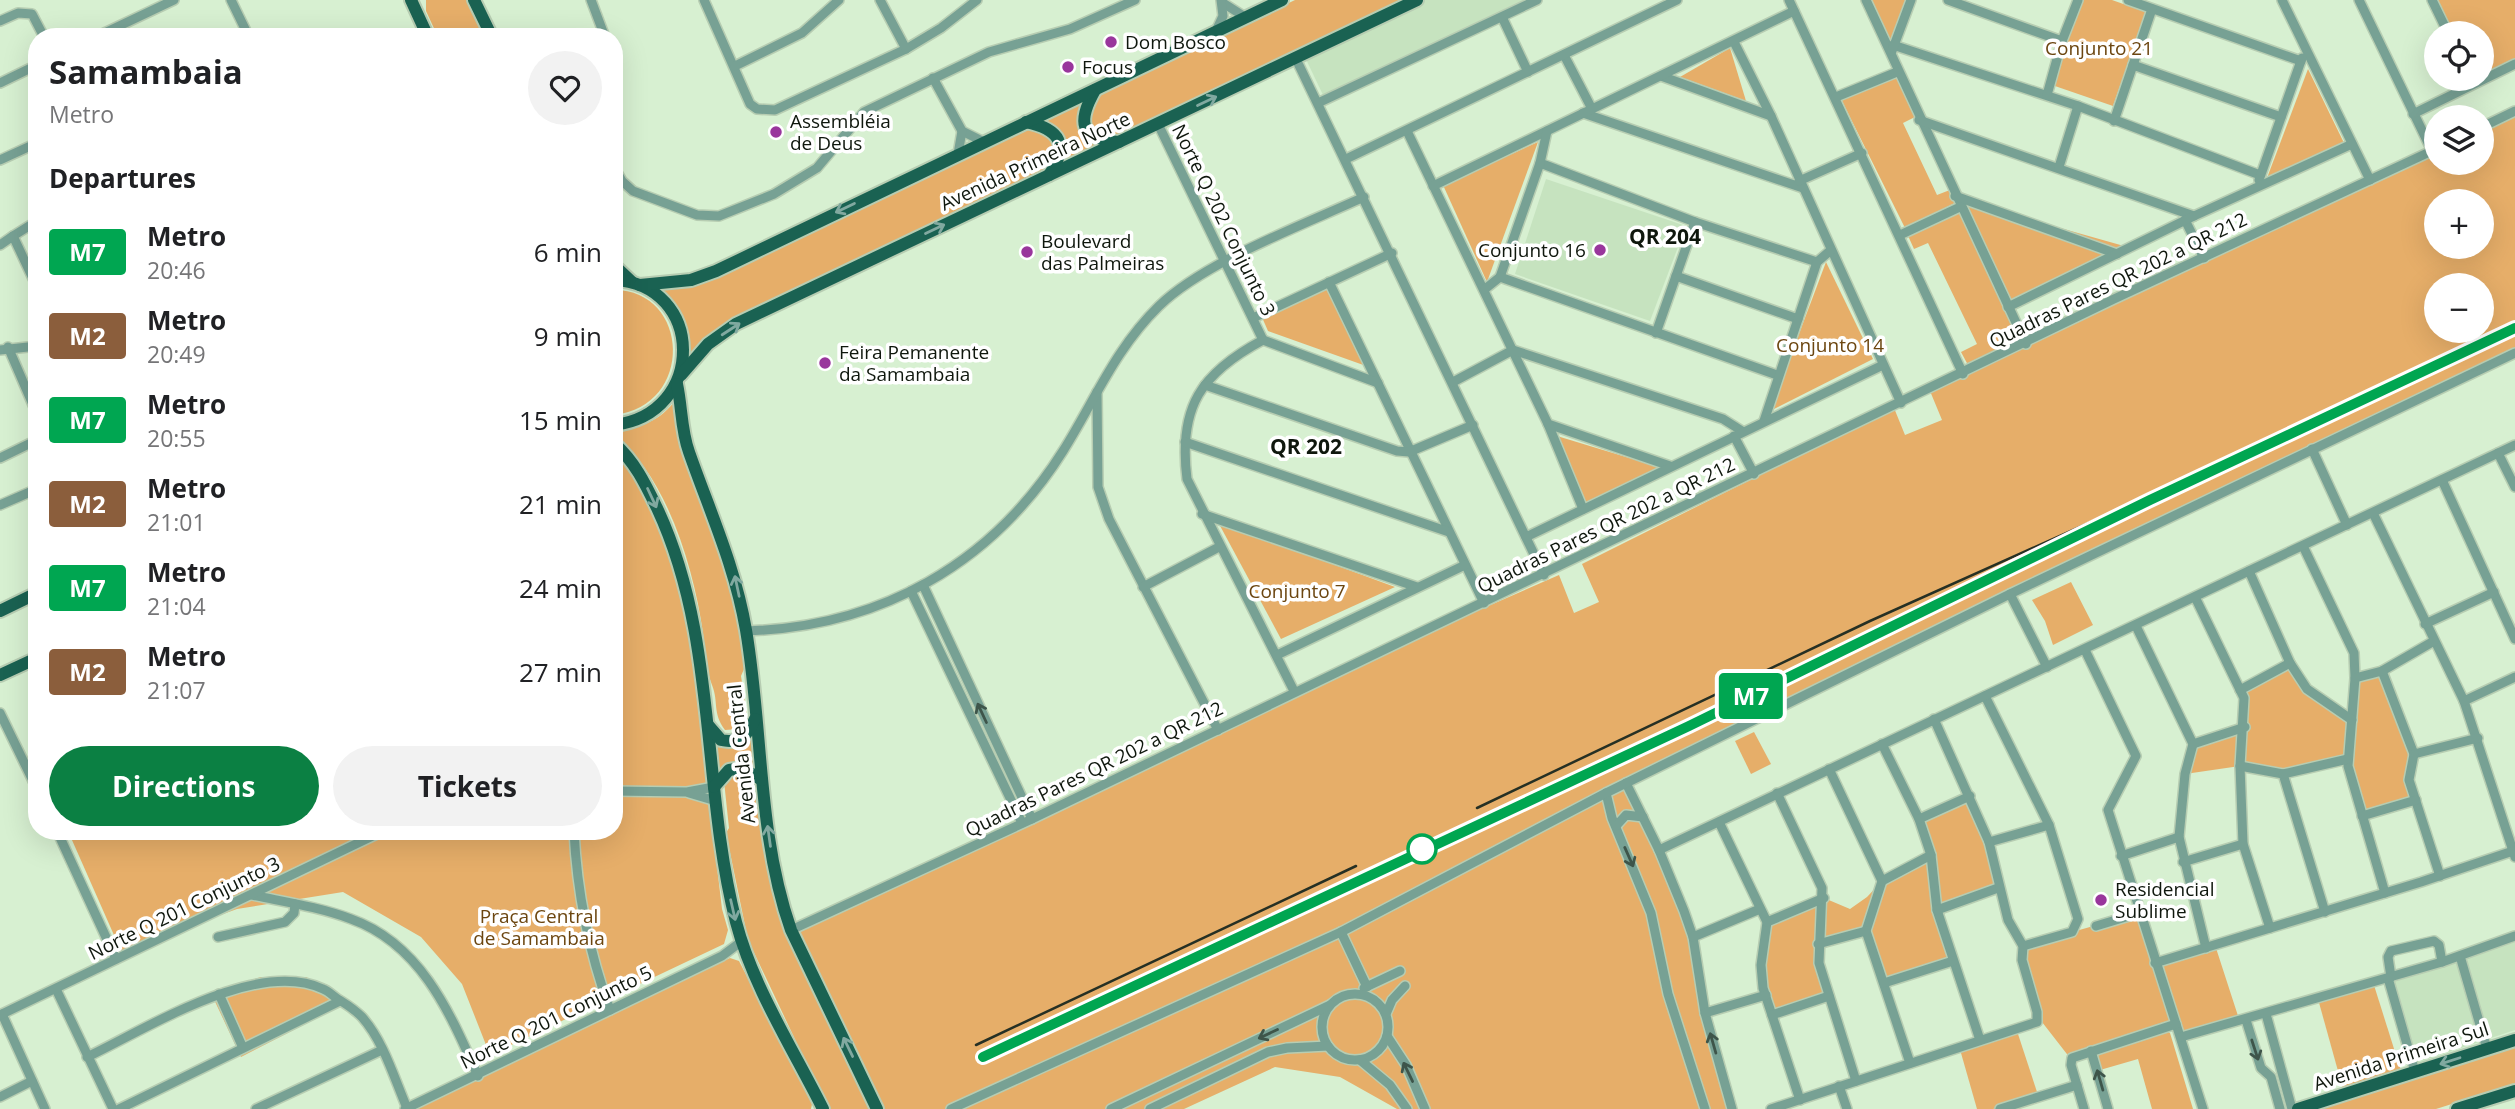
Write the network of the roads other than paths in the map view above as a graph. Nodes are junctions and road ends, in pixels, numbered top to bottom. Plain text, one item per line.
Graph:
1 (174, 0) edge
2 (232, 0) edge
3 (411, 0) edge
4 (419, 0) edge
5 (474, 0) edge
6 (591, 0) edge
7 (704, 0) edge
8 (839, 0) edge
9 (880, 0) edge
10 (977, 0) edge
11 (1135, 0) edge
12 (1283, 0) edge
13 (1417, 0) edge
14 (1537, 0) edge
15 (1677, 0) edge
16 (1789, 0) edge
17 (1866, 0) edge
18 (1911, 0) edge
19 (1948, 0) edge
20 (2078, 0) edge
21 (2128, 0) edge
22 (2283, 0) edge
23 (2359, 0) edge
24 (2432, 0) edge
25 (1222, 1) edge
26 (2152, 9) junction
27 (1794, 11) junction
28 (417, 15) junction
29 (1245, 17) junction
30 (1502, 17) junction
31 (0, 21) edge
32 (2442, 21) edge
33 (39, 28) edge
34 (115, 28) edge
35 (245, 28) edge
36 (424, 28) edge
37 (488, 28) edge
38 (602, 28) edge
39 (1215, 32) junction
40 (2062, 41) junction
41 (1734, 42) junction
42 (1893, 45) junction
43 (2305, 47) junction
44 (906, 49) junction
45 (1564, 55) junction
46 (1891, 56) junction
47 (1296, 59) junction
48 (2301, 61) junction
49 (2515, 64) edge
50 (2133, 65) junction
51 (735, 66) junction
52 (28, 69) edge
53 (1528, 72) junction
54 (1897, 72) junction
55 (2494, 73) edge
56 (1661, 76) junction
57 (933, 78) junction
58 (0, 83) edge
59 (1095, 90) junction
60 (2455, 91) edge
61 (2047, 95) junction
62 (1836, 97) junction
63 (1318, 103) junction
64 (2078, 106) junction
65 (1588, 111) junction
66 (2515, 111) edge
67 (2413, 114) junction
68 (1771, 116) junction
69 (2281, 117) junction
70 (1919, 120) junction
71 (2114, 121) junction
72 (2494, 121) edge
73 (1026, 122) junction
74 (1158, 124) junction
75 (962, 131) junction
76 (1407, 131) junction
77 (1547, 131) junction
78 (2424, 133) edge
79 (984, 142) junction
80 (1120, 142) junction
81 (2352, 144) junction
82 (28, 147) edge
83 (1862, 153) junction
84 (958, 154) junction
85 (2424, 155) edge
86 (1346, 159) junction
87 (0, 160) edge
88 (1540, 163) junction
89 (2059, 167) junction
90 (2260, 175) junction
91 (1049, 176) junction
92 (2370, 180) junction
93 (623, 182) edge
94 (1801, 185) junction
95 (1433, 186) junction
96 (2257, 188) junction
97 (1955, 196) junction
98 (1364, 197) junction
99 (1960, 206) junction
100 (2190, 218) junction
101 (1695, 222) junction
102 (28, 227) edge
103 (1900, 235) junction
104 (13, 236) junction
105 (0, 245) edge
106 (1831, 250) junction
107 (1392, 253) junction
108 (2117, 254) junction
109 (2204, 258) junction
110 (1227, 262) junction
111 (1817, 262) junction
112 (28, 268) edge
113 (623, 273) edge
114 (1676, 276) junction
115 (1500, 277) junction
116 (623, 282) edge
117 (1329, 282) junction
118 (636, 284) junction
119 (1485, 289) junction
120 (2008, 307) junction
121 (1253, 318) junction
122 (1798, 318) junction
123 (1656, 332) junction
124 (1263, 340) junction
125 (2026, 344) junction
126 (28, 347) edge
127 (4, 349) edge
128 (1513, 350) junction
129 (2515, 353) edge
130 (1883, 365) junction
131 (1964, 374) junction
132 (1777, 375) junction
133 (679, 379) junction
134 (1452, 382) junction
135 (1378, 383) junction
136 (1205, 385) junction
137 (1097, 389) junction
138 (28, 396) edge
139 (1901, 402) junction
140 (1763, 421) junction
141 (623, 423) edge
142 (1548, 424) junction
143 (1473, 425) junction
144 (1738, 434) junction
145 (1185, 442) junction
146 (28, 444) edge
147 (2515, 445) edge
148 (2312, 449) junction
149 (1409, 452) junction
150 (623, 453) edge
151 (2498, 453) junction
152 (0, 458) edge
153 (1670, 466) junction
154 (1754, 474) junction
155 (2442, 480) junction
156 (2515, 487) edge
157 (28, 493) edge
158 (0, 505) edge
159 (1583, 509) junction
160 (2372, 513) junction
161 (1202, 514) junction
162 (2347, 525) junction
163 (1449, 532) junction
164 (1526, 537) junction
165 (2303, 546) junction
166 (1219, 547) junction
167 (1465, 565) junction
168 (2249, 571) junction
169 (1544, 575) junction
170 (923, 585) junction
171 (1143, 587) junction
172 (1418, 587) junction
173 (911, 591) junction
174 (2494, 592) junction
175 (2010, 594) junction
176 (28, 597) edge
177 (2195, 597) junction
178 (1484, 603) junction
179 (0, 611) edge
180 (2510, 615) edge
181 (2425, 624) junction
182 (2136, 626) junction
183 (746, 631) junction
184 (2515, 639) edge
185 (2434, 641) junction
186 (2085, 650) junction
187 (1277, 655) junction
188 (28, 662) edge
189 (2290, 663) junction
190 (2047, 667) junction
191 (2382, 671) junction
192 (0, 675) edge
193 (2515, 677) edge
194 (2355, 678) junction
195 (2240, 690) junction
196 (1294, 691) junction
197 (1985, 696) junction
198 (2464, 701) junction
199 (0, 713) edge
200 (755, 718) junction
201 (1934, 719) junction
202 (2352, 720) junction
203 (706, 722) junction
204 (2245, 727) junction
205 (1218, 730) junction
206 (2478, 738) junction
207 (1882, 744) junction
208 (2193, 744) junction
209 (2414, 754) junction
210 (2348, 759) junction
211 (2241, 766) junction
212 (1829, 769) junction
213 (28, 771) edge
214 (2283, 774) junction
215 (762, 780) junction
216 (1626, 783) junction
217 (714, 787) junction
218 (623, 791) edge
219 (687, 792) junction
220 (1606, 793) junction
221 (1777, 793) junction
222 (1970, 796) junction
223 (2416, 800) junction
224 (716, 801) junction
225 (2362, 816) junction
226 (1643, 817) junction
227 (1919, 819) junction
228 (1027, 821) junction
229 (1719, 822) junction
230 (2510, 824) edge
231 (2049, 825) junction
232 (1616, 826) junction
233 (2179, 837) junction
234 (61, 840) edge
235 (365, 840) edge
236 (574, 840) edge
237 (1989, 842) junction
238 (2243, 844) junction
239 (1659, 850) junction
240 (2514, 854) edge
241 (1930, 855) junction
242 (2121, 856) junction
243 (2183, 862) junction
244 (2440, 876) junction
245 (1882, 881) junction
246 (1998, 888) junction
247 (2385, 893) junction
248 (252, 895) junction
249 (1824, 898) junction
250 (295, 904) junction
251 (1760, 909) junction
252 (1937, 910) junction
253 (2325, 912) junction
254 (2139, 913) junction
255 (1767, 922) junction
256 (2096, 926) dead end
257 (2270, 928) junction
258 (790, 930) junction
259 (1866, 931) junction
260 (1341, 932) junction
261 (2515, 936) edge
262 (218, 937) dead end
263 (1693, 937) junction
264 (1818, 944) junction
265 (2023, 946) junction
266 (745, 947) junction
267 (2206, 948) junction
268 (2460, 956) junction
269 (116, 959) junction
270 (1953, 961) junction
271 (2442, 962) junction
272 (2155, 963) junction
273 (1400, 971) dead end
274 (2389, 977) junction
275 (1884, 983) junction
276 (1405, 986) dead end
277 (1367, 987) junction
278 (55, 989) junction
279 (1352, 993) junction
280 (219, 994) junction
281 (1766, 995) junction
282 (1829, 996) junction
283 (340, 1001) junction
284 (1330, 1005) junction
285 (610, 1010) junction
286 (1705, 1013) junction
287 (1386, 1014) junction
288 (2266, 1014) junction
289 (1, 1015) edge
290 (1772, 1015) junction
291 (2246, 1020) junction
292 (2176, 1024) junction
293 (1387, 1036) junction
294 (2180, 1037) junction
295 (1980, 1040) junction
296 (2515, 1040) edge
297 (1328, 1046) junction
298 (243, 1048) junction
299 (2487, 1049) junction
300 (382, 1050) junction
301 (2091, 1051) junction
302 (88, 1057) junction
303 (1360, 1060) junction
304 (1910, 1063) junction
305 (2414, 1072) junction
306 (2276, 1075) junction
307 (478, 1076) junction
308 (32, 1081) junction
309 (1856, 1081) junction
310 (2077, 1085) junction
311 (1839, 1086) junction
312 (2515, 1091) edge
313 (0, 1097) edge
314 (1800, 1100) junction
315 (45, 1109) edge
316 (113, 1109) edge
317 (119, 1109) edge
318 (256, 1109) edge
319 (406, 1109) edge
320 (823, 1109) edge
321 (877, 1109) edge
322 (951, 1109) edge
323 (1111, 1109) edge
324 (1150, 1109) edge
325 (1407, 1109) edge
326 (1425, 1109) edge
327 (1705, 1109) edge
328 (1732, 1109) edge
329 (1771, 1109) edge
330 (1847, 1109) edge
331 (2000, 1109) edge
332 (2084, 1109) edge
333 (2108, 1109) edge
334 (2203, 1109) edge
335 (2280, 1109) edge
336 (2292, 1109) edge
337 (2298, 1109) edge
338 (2457, 1109) edge

1 - 34 street
2 - 35 street
3 - 28 main road
4 - 28 main road
5 - 37 main road
6 - 38 street
7 - 51 street
8 - 51 street
9 - 44 street
10 - 44 street
11 - 57 street
12 - 29 main road, Avenida Primeira Norte
13 - 47 main road, Avenida Primeira Norte
14 - 30 street
15 - 45 street
16 - 27 street
17 - 46 street
18 - 42 street
19 - 40 street
20 - 40 street
21 - 26 street
22 - 43 street
23 - 67 street
24 - 32 street
25 - 29 street
25 - 39 street
26 - 48 street
26 - 50 street
27 - 41 street
27 - 62 street
28 - 36 main road
29 - 39 main road, Avenida Primeira Norte
30 - 53 street
30 - 63 street
31 - 33 street
39 - 59 main road, Avenida Primeira Norte
40 - 61 street
41 - 56 street
41 - 68 street
42 - 46 street
42 - 61 street
43 - 48 street
43 - 81 street
44 - 51 street
45 - 53 street
45 - 65 street
46 - 54 street
47 - 63 street
74 -> 47 main road, Avenida Primeira Norte
48 - 69 street
49 - 55 street
50 - 69 street
50 - 71 street
52 - 58 street
53 - 76 street
54 - 62 street
54 - 70 street
56 - 65 street
56 - 68 street
57 - 75 street
57 - 93 street
59 - 73 main road, Avenida Primeira Norte
59 - 80 main road
60 - 67 street
61 - 64 street
62 - 83 street
63 - 86 street
64 - 71 street
64 - 89 street
65 - 77 street
65 - 94 street
66 - 72 street
67 - 78 street
68 - 94 street
69 - 90 street
70 - 89 street
70 - 97 street
71 - 90 street
73 - 79 main road, Avenida Primeira Norte
73 - 91 main road
74 - 80 main road, Avenida Primeira Norte
74 - 110 street, Norte Q 202 Conjunto 3
75 - 79 street
75 - 84 street
76 - 86 street
76 - 95 street
77 - 88 street
77 - 95 street
79 - 84 main road, Avenida Primeira Norte
80 - 91 main road, Avenida Primeira Norte
81 - 92 street
81 - 96 street
82 - 87 street
83 - 94 street
83 - 103 street
84 -> 118 main road, Avenida Primeira Norte
85 - 92 street, Quadras Pares QR 202 a QR 212
86 - 98 street
88 - 101 street
88 - 115 street
89 - 100 street
90 - 96 street
133 -> 91 main road, Avenida Primeira Norte
92 - 109 street, Quadras Pares QR 202 a QR 212
94 - 106 street
95 - 119 street
96 - 100 street
97 - 99 street
97 - 108 street
98 - 107 street
98 - 110 street
99 - 103 street
99 - 120 street
100 - 108 street
100 - 109 street
101 - 111 street
101 - 114 street
102 - 104 street
103 - 131 street
104 - 105 street
104 - 112 street
106 - 111 street
106 - 130 street
107 - 117 street
107 - 134 street
108 - 120 street
109 - 125 street, Quadras Pares QR 202 a QR 212
110 - 121 street, Norte Q 202 Conjunto 3
110 - 137 street
111 - 122 street
113 - 118 main road, Avenida Central
114 - 122 street
114 - 123 street
115 - 119 street
115 - 123 street
116 - 118 main road, Avenida Primeira Norte
117 - 121 street
117 - 135 street
118 - 133 main road, Avenida Central
119 - 128 street
120 - 125 street
121 - 124 street, Norte Q 202 Conjunto 3
122 - 132 street
123 - 132 street
124 - 135 street
124 - 136 street, Norte Q 202 Conjunto 3
125 - 131 street, Quadras Pares QR 202 a QR 212
126 - 127 street
127 - 138 street
128 - 134 street
128 - 142 street
128 - 144 street
129 - 148 street
130 - 139 street
130 - 140 street
131 - 139 street, Quadras Pares QR 202 a QR 212
132 - 140 street
133 - 141 main road, Avenida Primeira Norte
183 -> 133 main road, Avenida Central
134 - 143 street
135 - 149 street
136 - 145 street, Norte Q 202 Conjunto 3
136 - 149 street
137 - 170 street
137 - 171 street
139 - 154 street, Quadras Pares QR 202 a QR 212
140 - 144 street
142 - 153 street
142 - 159 street
143 - 149 street
143 - 164 street
144 - 153 street
144 - 154 street
145 - 161 street, Norte Q 202 Conjunto 3
145 - 163 street
146 - 152 street
147 - 151 street
148 - 162 street
148 - 175 street
149 - 163 street
150 -> 203 main road, Avenida Central
151 - 155 street
151 - 156 street
153 - 159 street
154 - 169 street, Quadras Pares QR 202 a QR 212
155 - 160 street
155 - 174 street
157 - 158 street
159 - 164 street
160 - 162 street
160 - 181 street
161 - 166 street, Norte Q 202 Conjunto 3
161 - 172 street
162 - 165 street
163 - 167 street
164 - 169 street
165 - 168 street
165 - 194 street
166 - 171 street
166 - 187 street, Norte Q 202 Conjunto 3
167 - 172 street
167 - 178 street
168 - 177 street
168 - 189 street
169 - 178 street, Quadras Pares QR 202 a QR 212
170 - 173 street
228 -> 170 street
171 - 205 street
172 - 187 street
173 - 183 street
173 - 228 street
174 - 180 street
174 - 181 street
175 - 190 street
175 - 216 street
176 - 179 main road
177 - 182 street
177 - 195 street
178 - 196 street, Quadras Pares QR 202 a QR 212
180 - 184 street
181 - 185 street
182 - 186 street
182 - 208 street
183 - 200 main road, Avenida Central
185 - 191 street
185 - 198 street
186 - 190 street
186 - 242 street
187 - 196 street, Norte Q 202 Conjunto 3
188 - 192 main road
189 - 195 street
189 - 202 street
190 - 197 street
191 - 194 street
191 - 209 street
193 - 198 street
194 - 202 street
195 - 204 street
196 - 205 street, Quadras Pares QR 202 a QR 212
197 - 201 street
197 - 231 street
198 - 206 street
199 - 213 street
200 - 203 main road
200 - 215 main road, Avenida Central
201 - 207 street
201 - 222 street
202 - 210 street
203 - 217 main road, Avenida Central
204 - 208 street
204 - 211 street
205 - 228 street, Quadras Pares QR 202 a QR 212
206 - 209 street
206 - 230 street
207 - 212 street
207 - 227 street
208 - 233 street
209 - 223 street
210 - 214 street
210 - 225 street
211 - 214 street
211 - 238 street
212 - 221 street
212 - 245 street
214 - 253 street
215 - 217 main road
258 -> 215 main road, Avenida Central
216 - 220 street
216 - 226 street
217 - 219 street
217 - 224 main road, Avenida Central
218 - 219 street
219 - 224 street
220 - 232 street
220 - 260 street
221 - 229 street
221 - 249 street
222 - 227 street
222 - 237 street
223 - 225 street
223 - 244 street
224 -> 266 main road, Avenida Central
225 - 247 street
226 - 232 street
226 - 239 street
227 - 241 street
228 - 258 street, Quadras Pares QR 202 a QR 212
229 - 239 street
229 - 251 street
230 - 240 street
231 - 237 street
231 - 265 street
232 -> 327 street
233 - 242 street
233 - 243 street
234 - 269 street
235 - 248 street, Norte Q 201 Conjunto 3
236 - 285 street
237 - 246 street
238 - 243 street
238 - 257 street
239 - 263 street
240 - 244 street
241 - 245 street
241 - 252 street
242 - 254 street
243 - 267 street
244 - 247 street
245 - 259 street
246 - 252 street
246 - 265 street
247 - 253 street
248 - 250 street
248 - 269 street, Norte Q 201 Conjunto 3
249 - 255 street
249 - 264 street
250 - 262 street
250 - 307 street
251 - 255 street
251 - 263 street
252 - 270 street
253 - 257 street
254 - 256 street
254 - 272 street
255 - 281 street
257 - 267 street
321 -> 258 main road, Avenida Central
259 - 264 street
259 - 275 street
260 - 277 street
260 - 322 street
261 - 268 street
263 - 286 street
264 - 282 street
265 - 295 street
266 - 285 street, Norte Q 201 Conjunto 5
266 - 320 main road, Avenida Central
267 - 272 street
268 - 271 street
268 - 299 street
269 - 278 street, Norte Q 201 Conjunto 3
270 - 275 street
270 - 295 street
271 - 274 street
271 - 274 street
272 - 292 street
273 - 277 street
274 - 288 street
274 - 305 street
275 - 304 street
276 - 287 street
277 - 279 street
278 - 289 street, Norte Q 201 Conjunto 3
278 - 302 street
279 - 284 street
279 - 287 street
280 - 283 street
280 - 298 street
280 - 302 street
281 - 286 street
281 - 290 street
282 - 290 street
282 - 309 street
283 - 298 street
283 - 300 street
284 - 297 street
284 -> 323 street
285 - 307 street, Norte Q 201 Conjunto 5
328 -> 286 street
287 - 293 street
288 - 291 street
288 - 306 street
289 - 308 street
290 - 314 street
291 - 294 street
291 -> 306 street
292 - 294 street
292 - 301 street
293 - 303 street
326 -> 293 street
294 - 334 street
295 - 304 street
296 - 299 main road, Avenida Primeira Sul
297 - 303 street
297 - 324 street
298 - 317 street
299 -> 305 main road, Avenida Primeira Sul
300 - 318 street
300 - 319 street
301 - 310 street
333 -> 301 street
302 - 316 street
303 - 325 street
304 - 309 street
305 - 337 main road, Avenida Primeira Sul
306 - 335 street
306 - 336 street
307 - 319 street, Norte Q 201 Conjunto 5
308 - 313 street
308 - 315 street
309 - 311 street
310 - 331 street
310 - 332 street
311 - 314 street
311 - 330 street
312 - 338 main road
314 - 329 street

